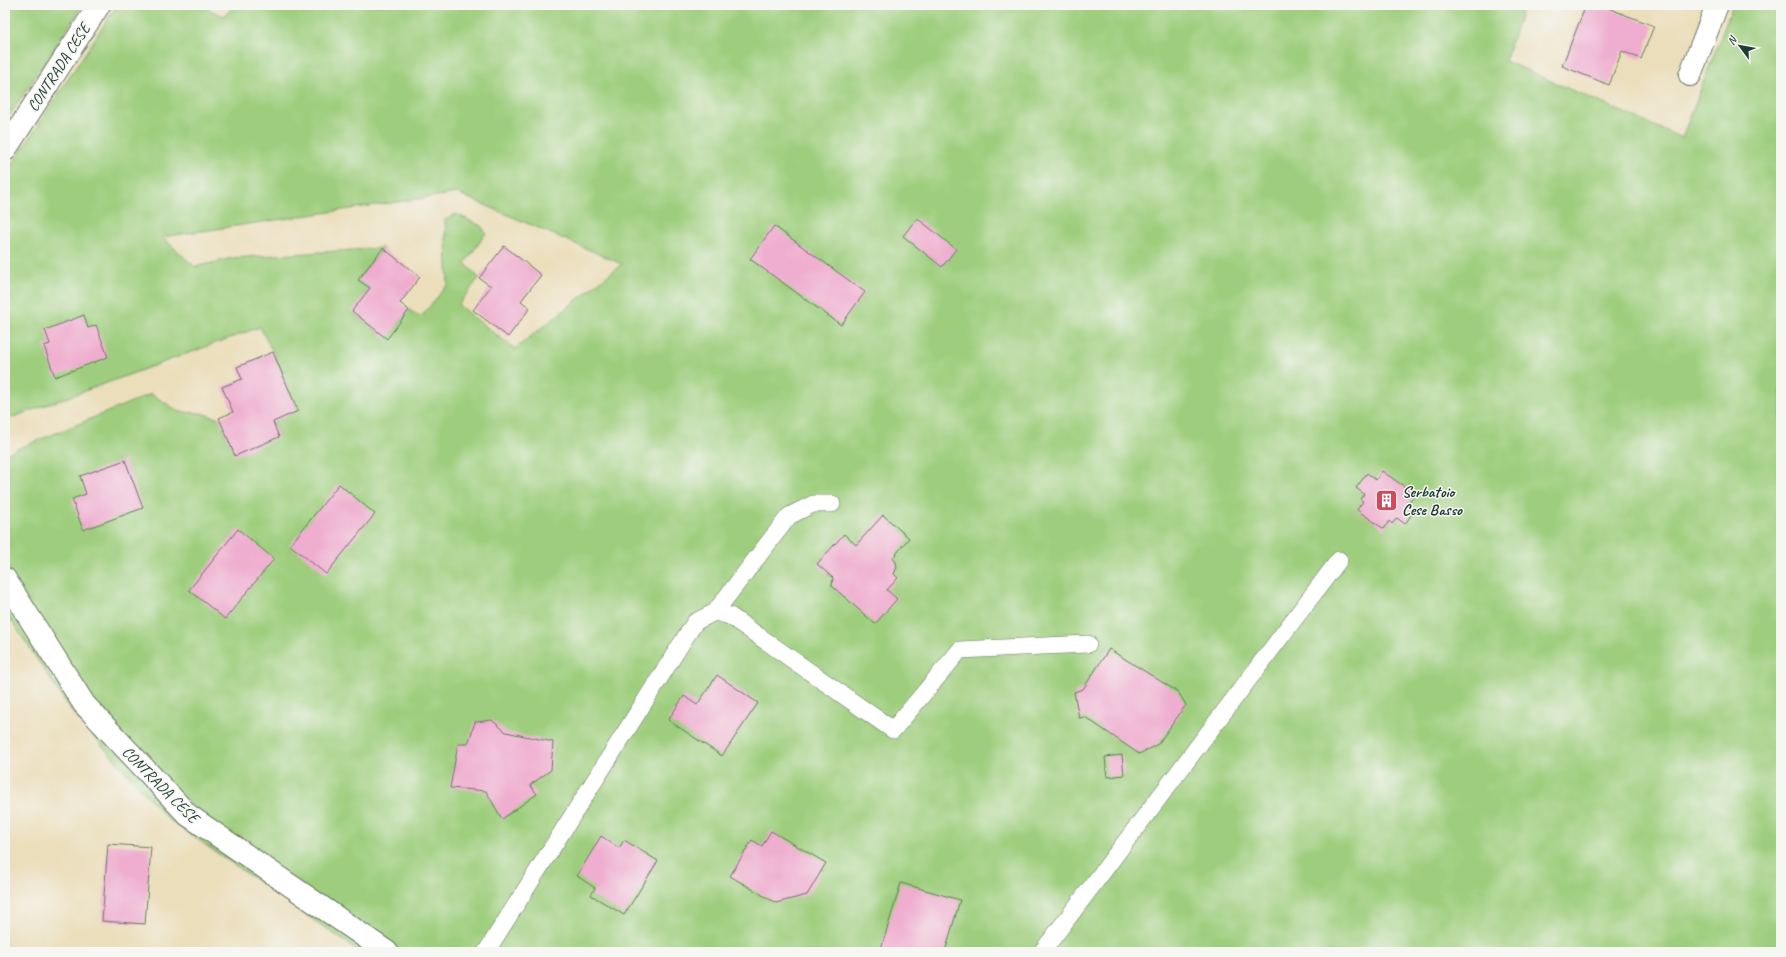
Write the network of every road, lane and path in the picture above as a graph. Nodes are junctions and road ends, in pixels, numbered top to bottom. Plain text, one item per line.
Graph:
1 (99, 5) edge
2 (1717, 5) edge
3 (1690, 74) dead end
4 (5, 150) edge
5 (832, 504) dead end
6 (1339, 560) dead end
7 (5, 579) edge
8 (715, 612) junction
9 (1088, 644) dead end
10 (387, 952) edge
11 (486, 952) edge
12 (1042, 952) edge

1 - 4 street, CONTRADA CESE
2 - 3 street
5 - 8 lane
6 - 12 lane
7 - 10 street, CONTRADA CESE
8 - 9 lane
8 - 11 lane

